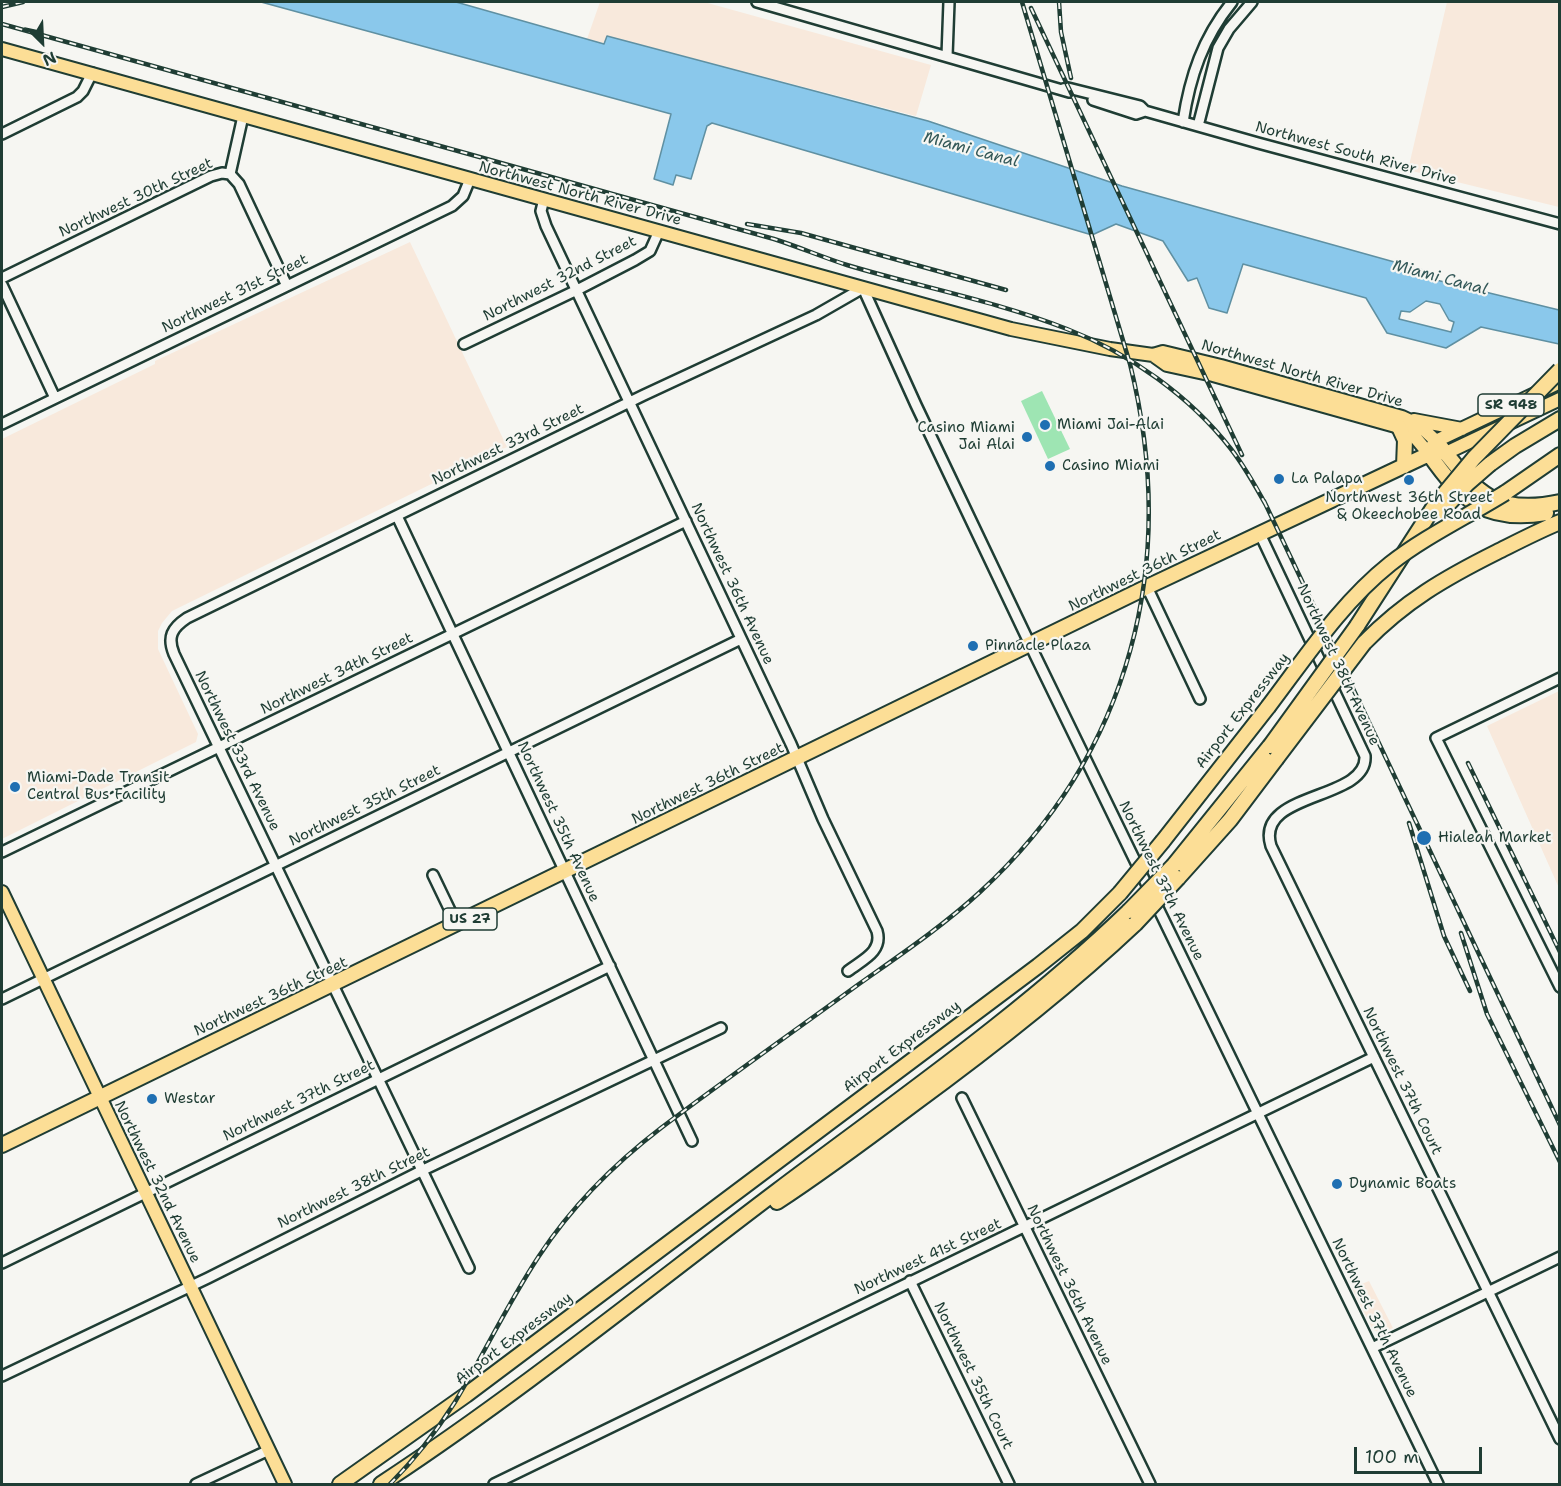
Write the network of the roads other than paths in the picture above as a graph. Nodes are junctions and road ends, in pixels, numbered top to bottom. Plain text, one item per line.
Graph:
1 (757, 2) edge
2 (949, 2) edge
3 (1232, 2) edge
4 (1249, 2) edge
5 (2, 49) edge
6 (947, 56) junction
7 (92, 73) junction
8 (243, 116) junction
9 (1183, 122) junction
10 (1198, 126) junction
11 (2, 135) edge
12 (230, 174) junction
13 (470, 179) junction
14 (544, 199) junction
15 (1560, 224) edge
16 (659, 231) junction
17 (2, 278) edge
18 (2, 285) edge
19 (287, 286) junction
20 (863, 288) junction
21 (577, 290) junction
22 (464, 344) dead end
23 (1560, 370) edge
24 (1560, 382) edge
25 (55, 398) junction
26 (1560, 399) edge
27 (630, 403) junction
28 (1560, 419) edge
29 (2, 424) edge
30 (1405, 424) junction
31 (1462, 429) junction
32 (1436, 441) junction
33 (1446, 453) junction
34 (1429, 454) junction
35 (1559, 455) edge
36 (1560, 465) edge
37 (1404, 466) junction
38 (1505, 494) junction
39 (1560, 502) edge
40 (1439, 508) junction
41 (1560, 511) edge
42 (397, 516) junction
43 (686, 521) junction
44 (1560, 522) edge
45 (1260, 534) junction
46 (1147, 587) junction
47 (171, 634) joint
48 (453, 634) junction
49 (741, 639) junction
50 (1030, 645) junction
51 (1560, 678) edge
52 (1200, 699) dead end
53 (219, 748) junction
54 (508, 752) junction
55 (1273, 753) junction
56 (797, 758) junction
57 (1269, 831) joint
58 (2, 852) edge
59 (276, 866) junction
60 (565, 872) junction
61 (433, 875) dead end
62 (2, 892) edge
63 (457, 925) junction
64 (610, 966) junction
65 (1556, 970) edge
66 (848, 971) dead end
67 (43, 979) junction
68 (333, 986) junction
69 (1560, 987) edge
70 (2, 999) edge
71 (721, 1028) dead end
72 (1374, 1057) junction
73 (654, 1060) junction
74 (378, 1079) junction
75 (99, 1097) junction
76 (962, 1098) dead end
77 (1258, 1114) junction
78 (692, 1141) dead end
79 (2, 1145) edge
80 (421, 1171) junction
81 (145, 1193) junction
82 (1024, 1228) junction
83 (1560, 1257) edge
84 (2, 1263) edge
85 (469, 1268) dead end
86 (910, 1281) junction
87 (190, 1285) junction
88 (1487, 1292) junction
89 (1372, 1348) junction
90 (2, 1376) edge
91 (1560, 1440) edge
92 (269, 1450) junction
93 (196, 1485) edge
94 (285, 1485) edge
95 (340, 1485) edge
96 (381, 1485) edge
97 (494, 1485) edge
98 (1009, 1485) edge
99 (1150, 1485) edge
100 (1438, 1485) edge

1 - 6 street, Northwest South River Drive
2 - 6 street
3 - 9 street
4 - 10 street
5 - 7 main road, Northwest North River Drive
6 - 9 street, Northwest South River Drive
7 - 8 main road, Northwest North River Drive
7 - 11 street
8 - 12 street, Northwest 30th Street
8 - 13 main road, Northwest North River Drive
9 - 10 street, Northwest South River Drive
10 - 15 street, Northwest South River Drive
12 - 17 street, Northwest 30th Street
12 - 19 street
13 - 14 main road, Northwest North River Drive
13 - 19 street, Northwest 31st Street
14 - 16 main road, Northwest North River Drive
14 - 21 street, Northwest 36th Avenue
16 - 20 main road, Northwest North River Drive
16 - 21 street, Northwest 32nd Street
18 - 25 street
19 - 25 street, Northwest 31st Street
20 - 27 street, Northwest 33rd Street
20 - 30 main road, Northwest North River Drive
20 - 50 street, Northwest 37th Avenue
21 - 22 street, Northwest 32nd Street
21 - 27 street, Northwest 36th Avenue
23 - 40 highway, bridge
24 - 31 main road, SR 948
25 - 29 street, Northwest 31st Street
26 - 33 main road, Northwest 36th Street / SR 948
27 - 42 street, Northwest 33rd Street
27 - 43 street, Northwest 36th Avenue
28 - 40 highway, bridge
30 - 31 main road
30 - 32 main road, Northwest North River Drive
30 - 34 main road, Northwest North River Drive
30 - 37 highway
31 - 32 main road, SR 948
32 - 33 highway
32 - 34 highway
33 - 34 main road, Northwest 36th Street / SR 948
33 - 39 highway
34 - 37 highway, Northwest 36th Street / US 27
34 - 41 highway
35 - 38 highway, Airport Expressway
36 - 38 highway
37 - 45 highway, Northwest 36th Street / US 27
38 - 95 highway, Airport Expressway, bridge
40 - 55 highway, bridge
42 - 47 street, Northwest 33rd Street
42 - 48 street, Northwest 35th Avenue
43 - 48 street, Northwest 34th Street
43 - 49 street, Northwest 36th Avenue
44 - 55 highway, bridge
45 - 46 highway, Northwest 36th Street / US 27
45 - 57 street, Northwest 38th Avenue
46 - 50 highway, Northwest 36th Street / US 27
46 - 52 street
47 - 53 street, Northwest 33rd Avenue
48 - 53 street, Northwest 34th Street
48 - 54 street, Northwest 35th Avenue
49 - 54 street, Northwest 35th Street
49 - 56 street, Northwest 36th Avenue
50 - 56 highway, Northwest 36th Street / US 27
50 - 77 street, Northwest 37th Avenue
51 - 65 street
53 - 58 street, Northwest 34th Street
53 - 59 street, Northwest 33rd Avenue
54 - 59 street, Northwest 35th Street
54 - 60 street, Northwest 35th Avenue
55 - 96 highway, bridge
56 - 60 highway, Northwest 36th Street / US 27
56 - 66 street, Northwest 36th Avenue
57 - 72 street, Northwest 37th Court
59 - 67 street, Northwest 35th Street
59 - 68 street, Northwest 33rd Avenue
60 - 63 highway, Northwest 36th Street / US 27
60 - 64 street, Northwest 35th Avenue
61 - 63 street
62 - 67 main road, Northwest 32nd Avenue
63 - 68 highway, Northwest 36th Street / US 27
64 - 73 street, Northwest 35th Avenue
64 - 74 street, Northwest 37th Street
65 - 69 street
67 - 70 street, Northwest 35th Street
67 - 75 main road, Northwest 32nd Avenue
68 - 74 street, Northwest 33rd Avenue
68 - 75 highway, Northwest 36th Street / US 27
71 - 73 street, Northwest 38th Street
72 - 77 street, Northwest 41st Street
72 - 88 street, Northwest 37th Court
73 - 78 street, Northwest 35th Avenue
73 - 80 street, Northwest 38th Street
74 - 80 street, Northwest 33rd Avenue
74 - 81 street, Northwest 37th Street
75 - 79 highway, Northwest 36th Street / US 27
75 - 81 main road, Northwest 32nd Avenue
76 - 82 street, Northwest 36th Avenue
77 - 82 street, Northwest 41st Street
77 - 89 street, Northwest 37th Avenue
80 - 85 street, Northwest 33rd Avenue
80 - 87 street, Northwest 38th Street
81 - 84 street, Northwest 37th Street
81 - 87 main road, Northwest 32nd Avenue
82 - 86 street, Northwest 41st Street
82 - 99 street, Northwest 36th Avenue
83 - 88 street
86 - 97 street, Northwest 41st Street
86 - 98 street, Northwest 35th Court
87 - 90 street, Northwest 38th Street
87 - 92 main road, Northwest 32nd Avenue
88 - 89 street
88 - 91 street, Northwest 37th Court
89 - 100 street, Northwest 37th Avenue
92 - 93 street
92 - 94 main road, Northwest 32nd Avenue

